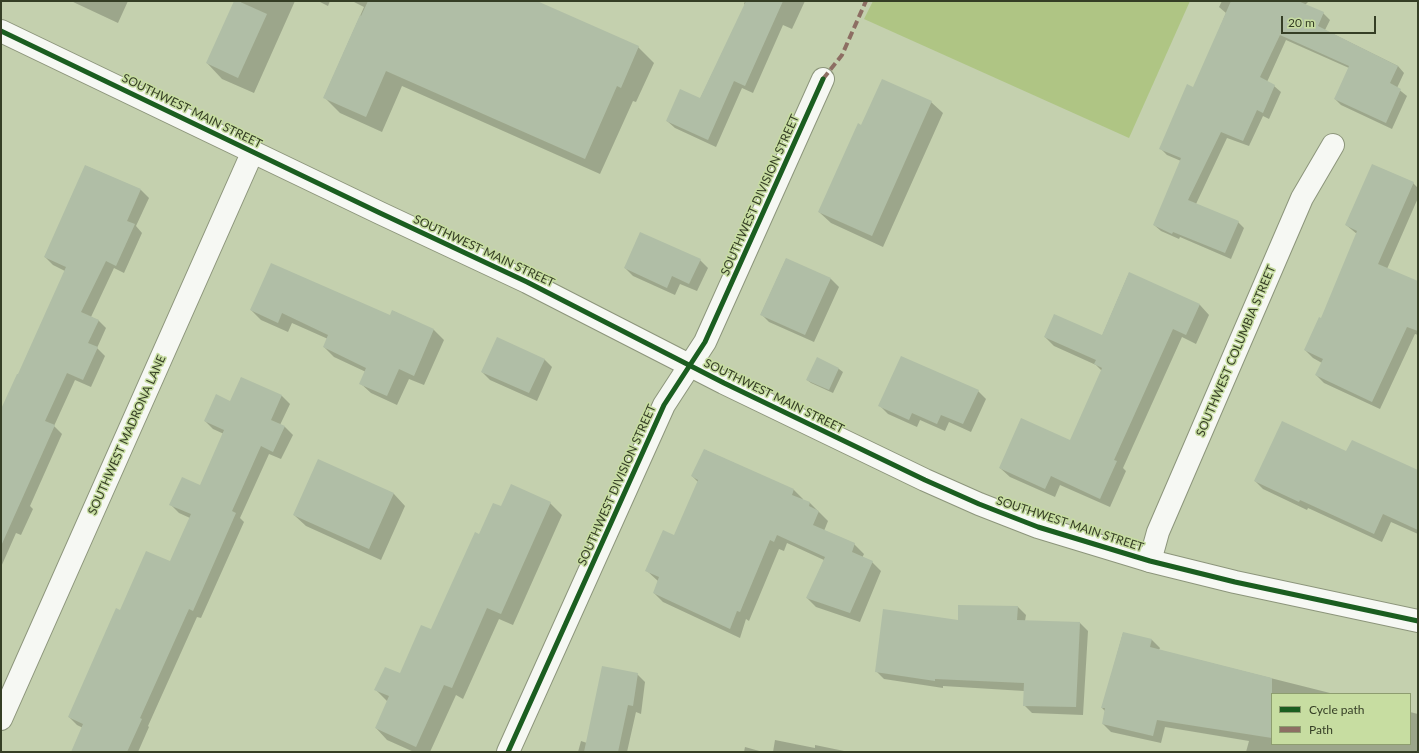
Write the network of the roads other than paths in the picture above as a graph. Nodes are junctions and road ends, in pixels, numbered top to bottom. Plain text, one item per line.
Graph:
1 (1, 31) edge
2 (824, 79) dead end
3 (1333, 145) dead end
4 (253, 151) junction
5 (690, 365) junction
6 (1150, 561) junction
7 (1418, 622) edge
8 (1, 719) edge
9 (508, 752) edge

1 - 4 street, SOUTHWEST MAIN STREET
2 - 5 street, SOUTHWEST DIVISION STREET
3 - 6 street, SOUTHWEST COLUMBIA STREET
4 - 5 street, SOUTHWEST MAIN STREET
4 - 8 street, SOUTHWEST MADRONA LANE
5 - 6 street, SOUTHWEST MAIN STREET
5 - 9 street, SOUTHWEST DIVISION STREET
6 - 7 street, SOUTHWEST MAIN STREET

